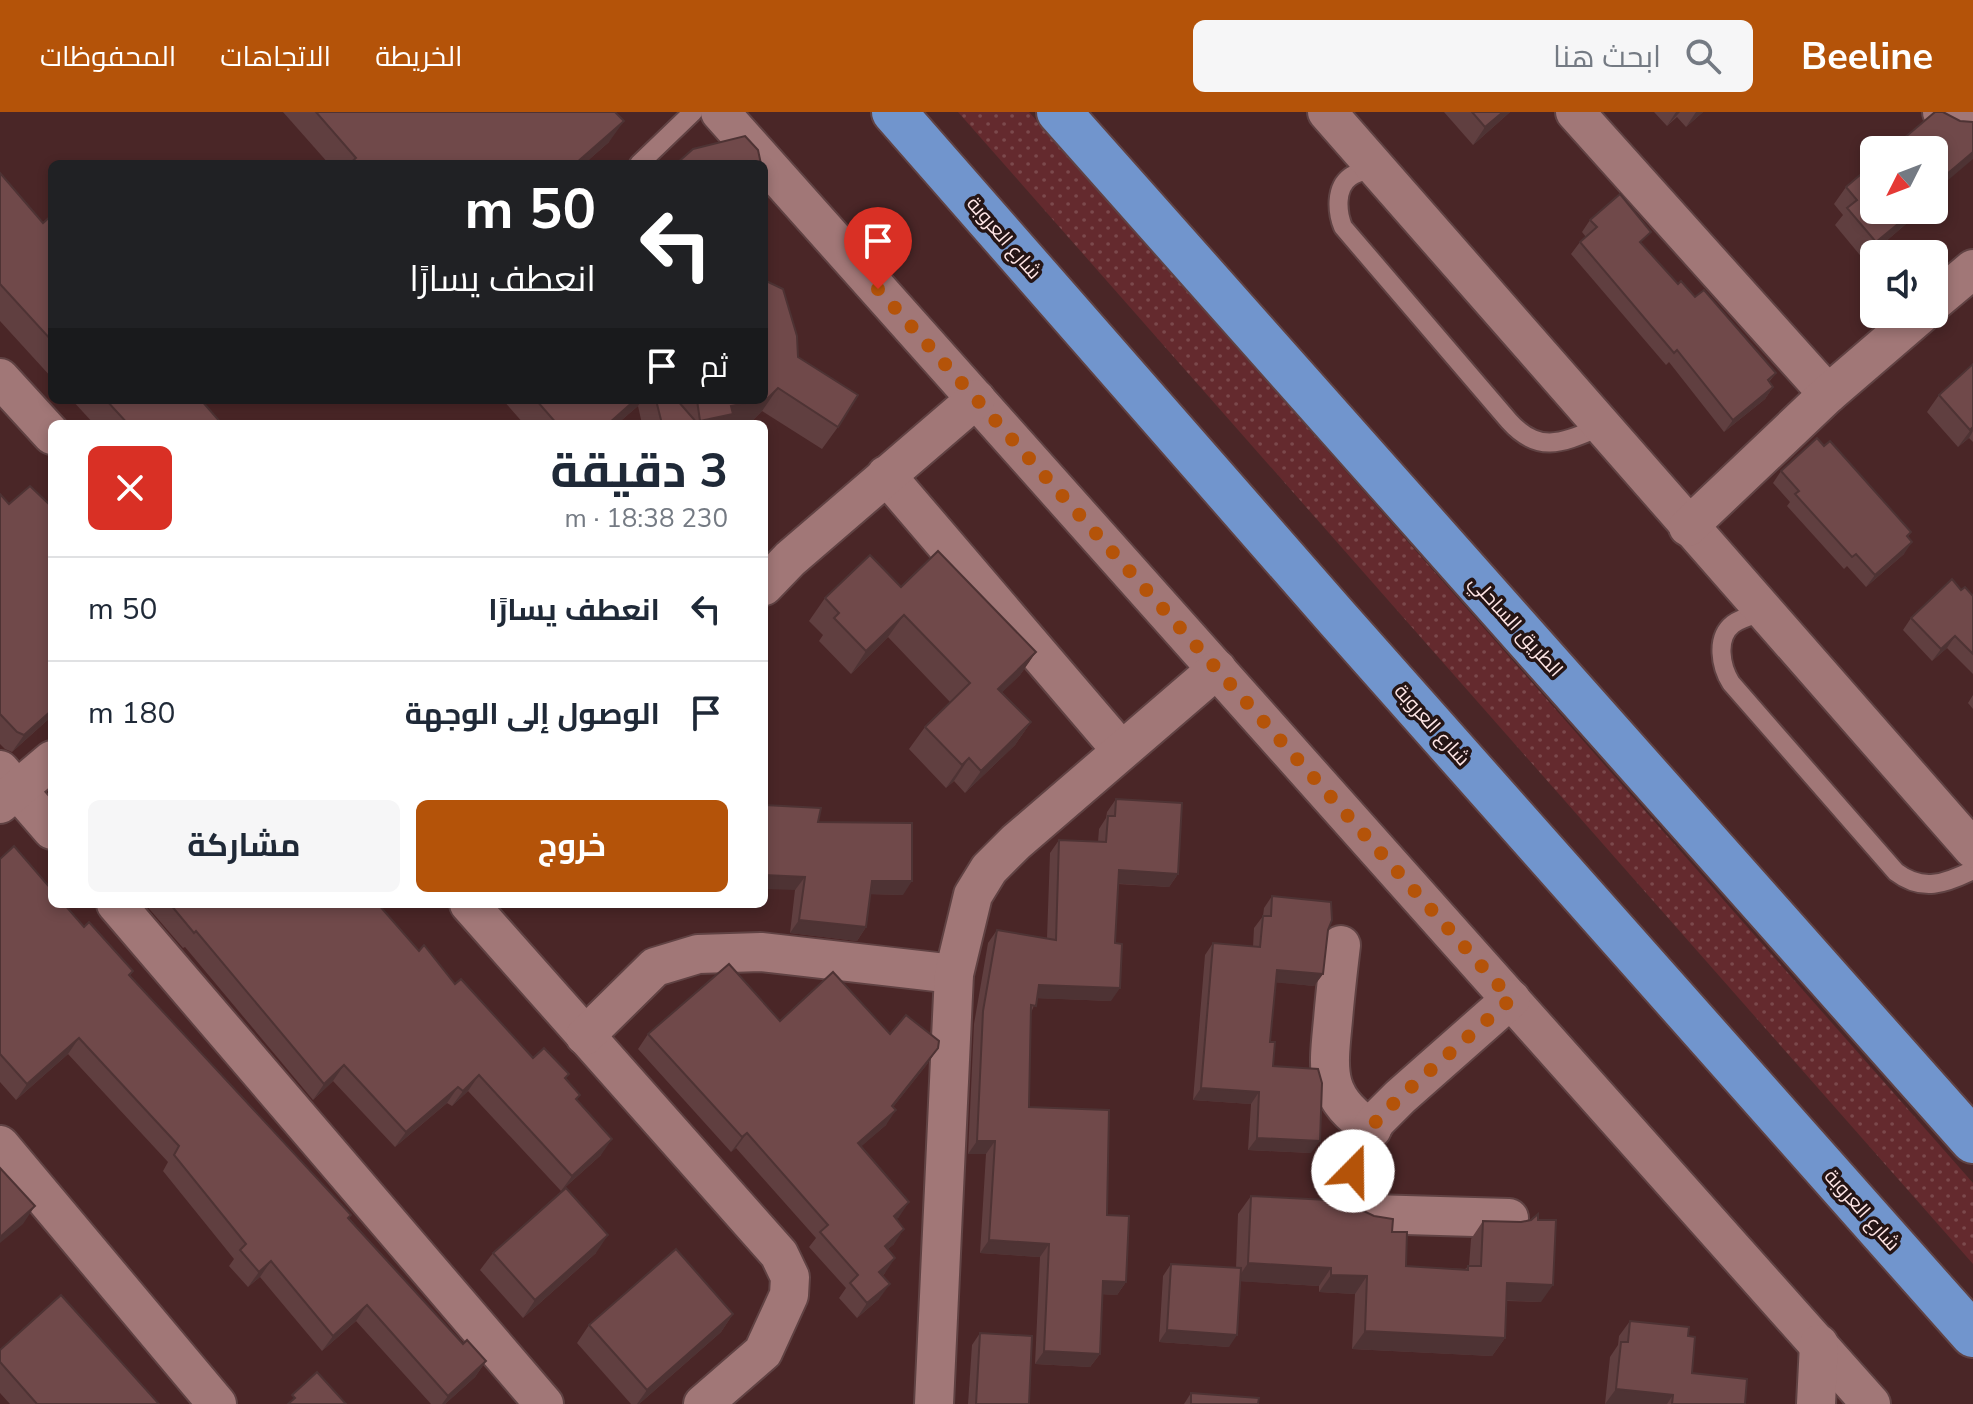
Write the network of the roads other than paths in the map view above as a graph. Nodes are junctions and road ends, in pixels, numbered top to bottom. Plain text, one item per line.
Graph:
1 (693, 112) edge
2 (720, 112) edge
3 (894, 112) edge
4 (1059, 112) edge
5 (1327, 112) edge
6 (1575, 112) edge
7 (1942, 112) edge
8 (1973, 118) edge
9 (643, 160) edge
10 (763, 160) edge
11 (768, 166) edge
12 (1375, 167) junction
13 (1973, 269) edge
14 (1948, 290) edge
15 (1905, 328) edge
16 (0, 378) edge
17 (1828, 394) junction
18 (976, 399) junction
19 (1600, 427) junction
20 (48, 431) edge
21 (886, 475) junction
22 (1688, 527) junction
23 (768, 582) edge
24 (1763, 612) junction
25 (1217, 669) junction
26 (1121, 750) junction
27 (48, 762) edge
28 (6, 788) edge
29 (48, 826) edge
30 (1973, 849) edge
31 (1973, 870) edge
32 (119, 908) edge
33 (473, 908) edge
34 (1341, 945) dead end
35 (954, 974) junction
36 (1511, 999) junction
37 (585, 1036) junction
38 (1372, 1129) junction
39 (1973, 1141) edge
40 (0, 1145) edge
41 (1509, 1218) edge
42 (1973, 1335) edge
43 (1819, 1344) junction
44 (217, 1404) edge
45 (544, 1404) edge
46 (703, 1404) edge
47 (934, 1404) edge
48 (1816, 1404) edge
49 (1871, 1404) edge

1 - 9 lane
2 - 10 street
3 - 42 highway, شارع العروبة
4 - 39 highway, الطريق الساحلي
5 - 12 street
6 - 17 street
7 - 8 street
11 - 18 street
12 - 19 street
12 - 19 lane
13 - 14 street
15 - 17 street
16 - 20 street
17 - 22 street
18 - 21 street
18 - 25 street
19 - 22 street
21 - 23 street
21 - 26 street
22 - 24 street
24 - 30 street
24 - 31 lane
25 - 26 street
25 - 36 street
26 - 35 street
27 - 28 street
28 - 29 street
32 - 45 street
33 - 37 street
34 - 38 street
35 - 37 street
35 - 47 street
36 - 38 street
36 - 43 street
37 - 46 street
38 - 41 street
40 - 44 street
43 - 48 street
43 - 49 street

